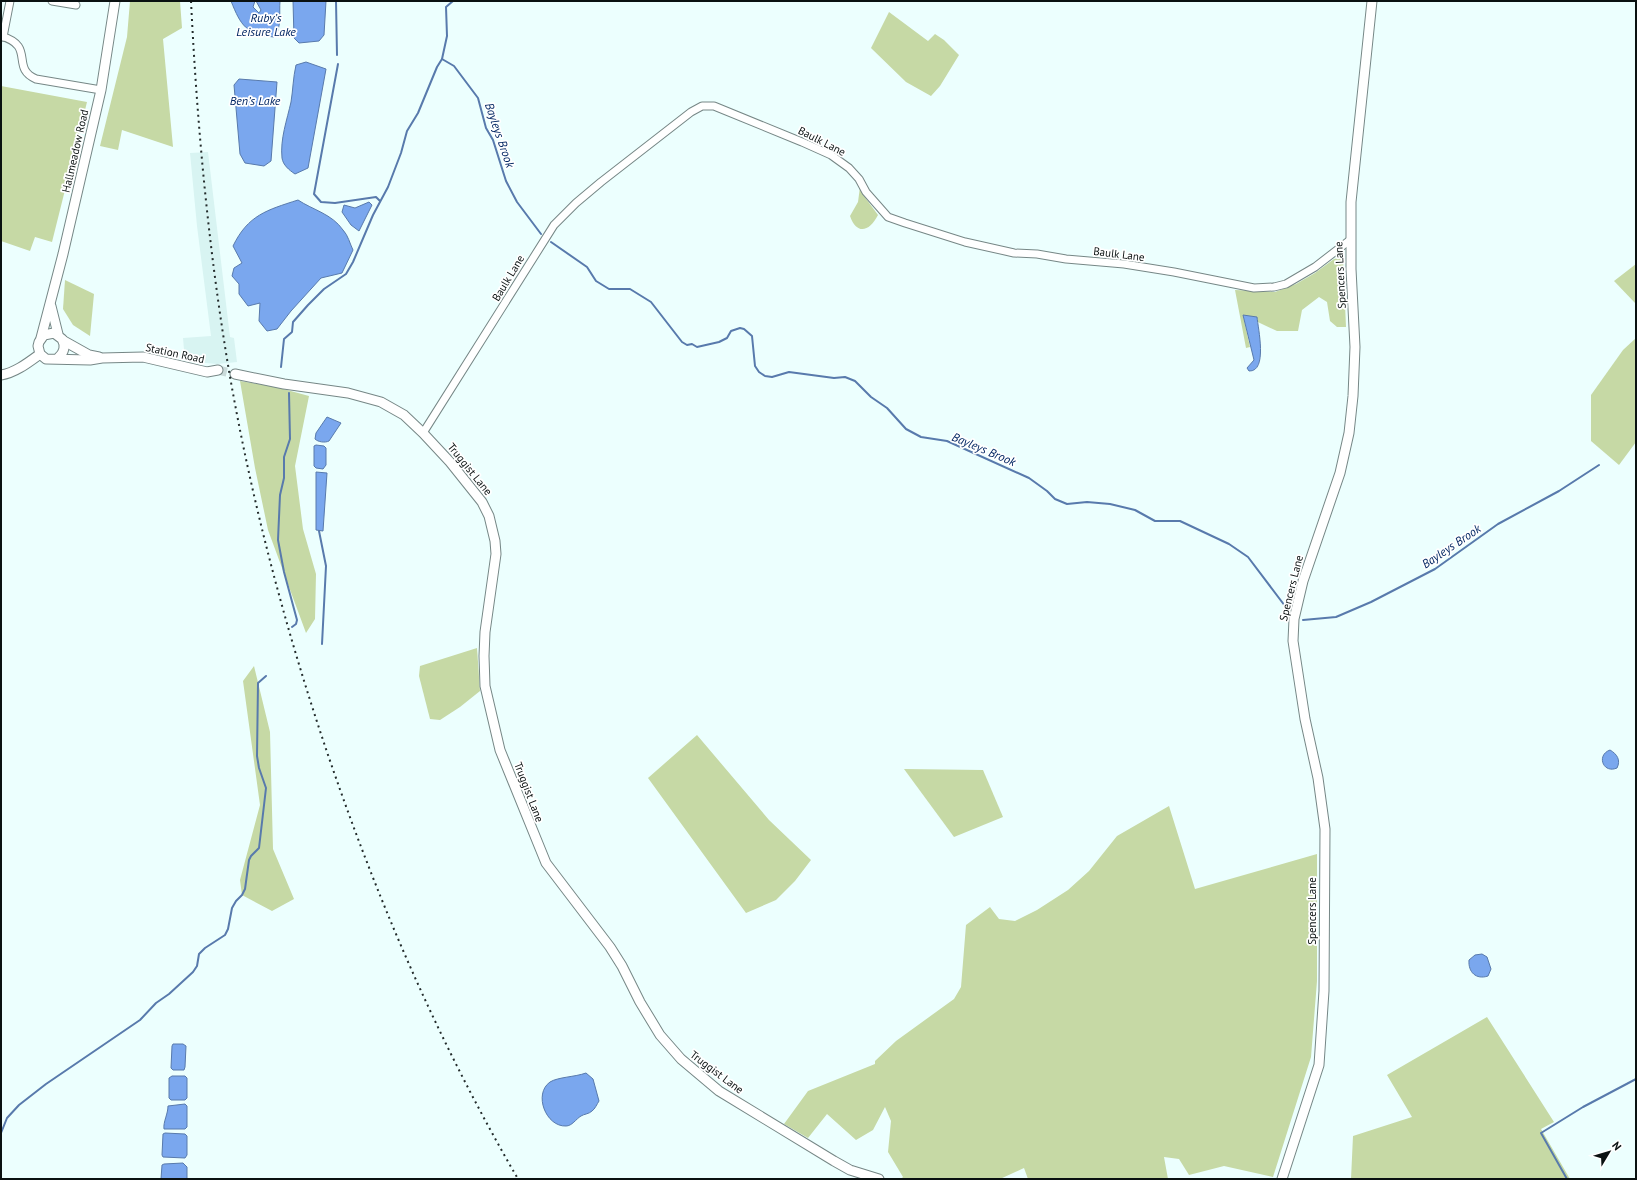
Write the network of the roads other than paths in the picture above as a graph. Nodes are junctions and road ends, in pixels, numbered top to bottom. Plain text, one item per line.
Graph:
1 (10, 1) edge
2 (52, 1) edge
3 (115, 1) edge
4 (1372, 1) edge
5 (76, 5) dead end
6 (2, 36) edge
7 (101, 90) junction
8 (1350, 240) junction
9 (50, 304) junction
10 (41, 338) junction
11 (61, 338) junction
12 (40, 354) junction
13 (58, 358) junction
14 (102, 358) junction
15 (218, 370) tunnel mouth
16 (235, 374) tunnel mouth
17 (1, 375) edge
18 (423, 433) junction
19 (879, 1179) edge
20 (1282, 1179) edge

1 - 6 street
2 - 5 street
3 - 7 street, Hallmeadow Road
4 - 8 street, Spencers Lane
6 - 7 street
7 - 9 street, Hallmeadow Road
8 - 18 street, Baulk Lane
8 - 20 street, Spencers Lane
9 - 10 street, Hallmeadow Road
9 - 11 street, Hallmeadow Road
10 - 11 street
10 - 12 street
11 - 13 street
11 - 14 street, Station Road
12 - 13 street, Station Road
12 - 17 street
13 - 14 street, Station Road
14 - 15 street, Station Road
16 - 18 street, Truggist Lane
18 - 19 street, Truggist Lane

